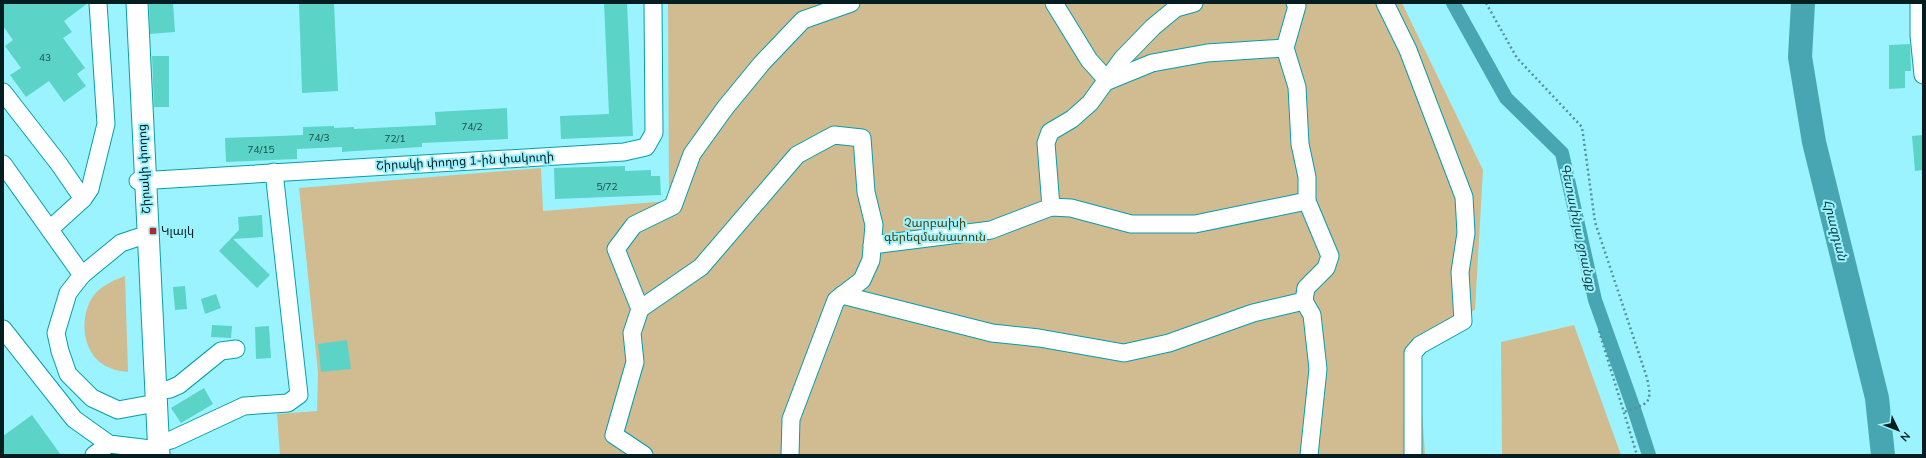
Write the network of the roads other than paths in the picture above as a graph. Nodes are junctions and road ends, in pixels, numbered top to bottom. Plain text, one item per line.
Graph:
1 (98, 3) edge
2 (131, 3) edge
3 (137, 3) edge
4 (653, 3) edge
5 (851, 3) edge
6 (1054, 3) edge
7 (1194, 3) edge
8 (1295, 3) edge
9 (1385, 3) edge
10 (1919, 3) edge
11 (1285, 48) junction
12 (1923, 75) edge
13 (1106, 80) junction
14 (3, 92) edge
15 (3, 164) edge
16 (274, 172) junction
17 (141, 180) junction
18 (83, 198) junction
19 (1307, 201) junction
20 (1051, 208) junction
21 (50, 229) junction
22 (144, 235) junction
23 (872, 245) junction
24 (82, 275) junction
25 (842, 295) junction
26 (1304, 301) junction
27 (640, 309) junction
28 (3, 330) edge
29 (236, 349) dead end
30 (153, 400) junction
31 (109, 444) junction
32 (156, 450) edge
33 (94, 455) edge
34 (644, 455) edge
35 (790, 455) edge
36 (1308, 455) edge
37 (1413, 455) edge

1 - 18 street
2 - 17 main road, Շիրակի փողոց
3 - 17 main road, Շիրակի փողոց
4 - 16 street, Շիրակի փողոց 1-ին փակուղի
5 - 27 street
6 - 13 street
7 - 13 street
8 - 11 street
9 - 37 street
10 - 12 street
11 - 13 street
11 - 19 street
13 - 20 street
14 - 18 street
15 - 21 street
16 - 17 street, Շիրակի փողոց 1-ին փակուղի
16 - 32 street
17 - 22 main road, Շիրակի փողոց
18 - 21 street
19 - 20 street
19 - 26 street
20 - 23 street
21 - 24 street
22 - 24 street
22 - 30 main road, Շիրակի փողոց
23 - 25 street
23 - 27 street
24 - 30 street
25 - 26 street
25 - 35 street
26 - 36 street
27 - 34 street
28 - 31 street
29 - 30 street
30 - 32 main road, Շիրակի փողոց
31 - 32 street
31 - 33 street

